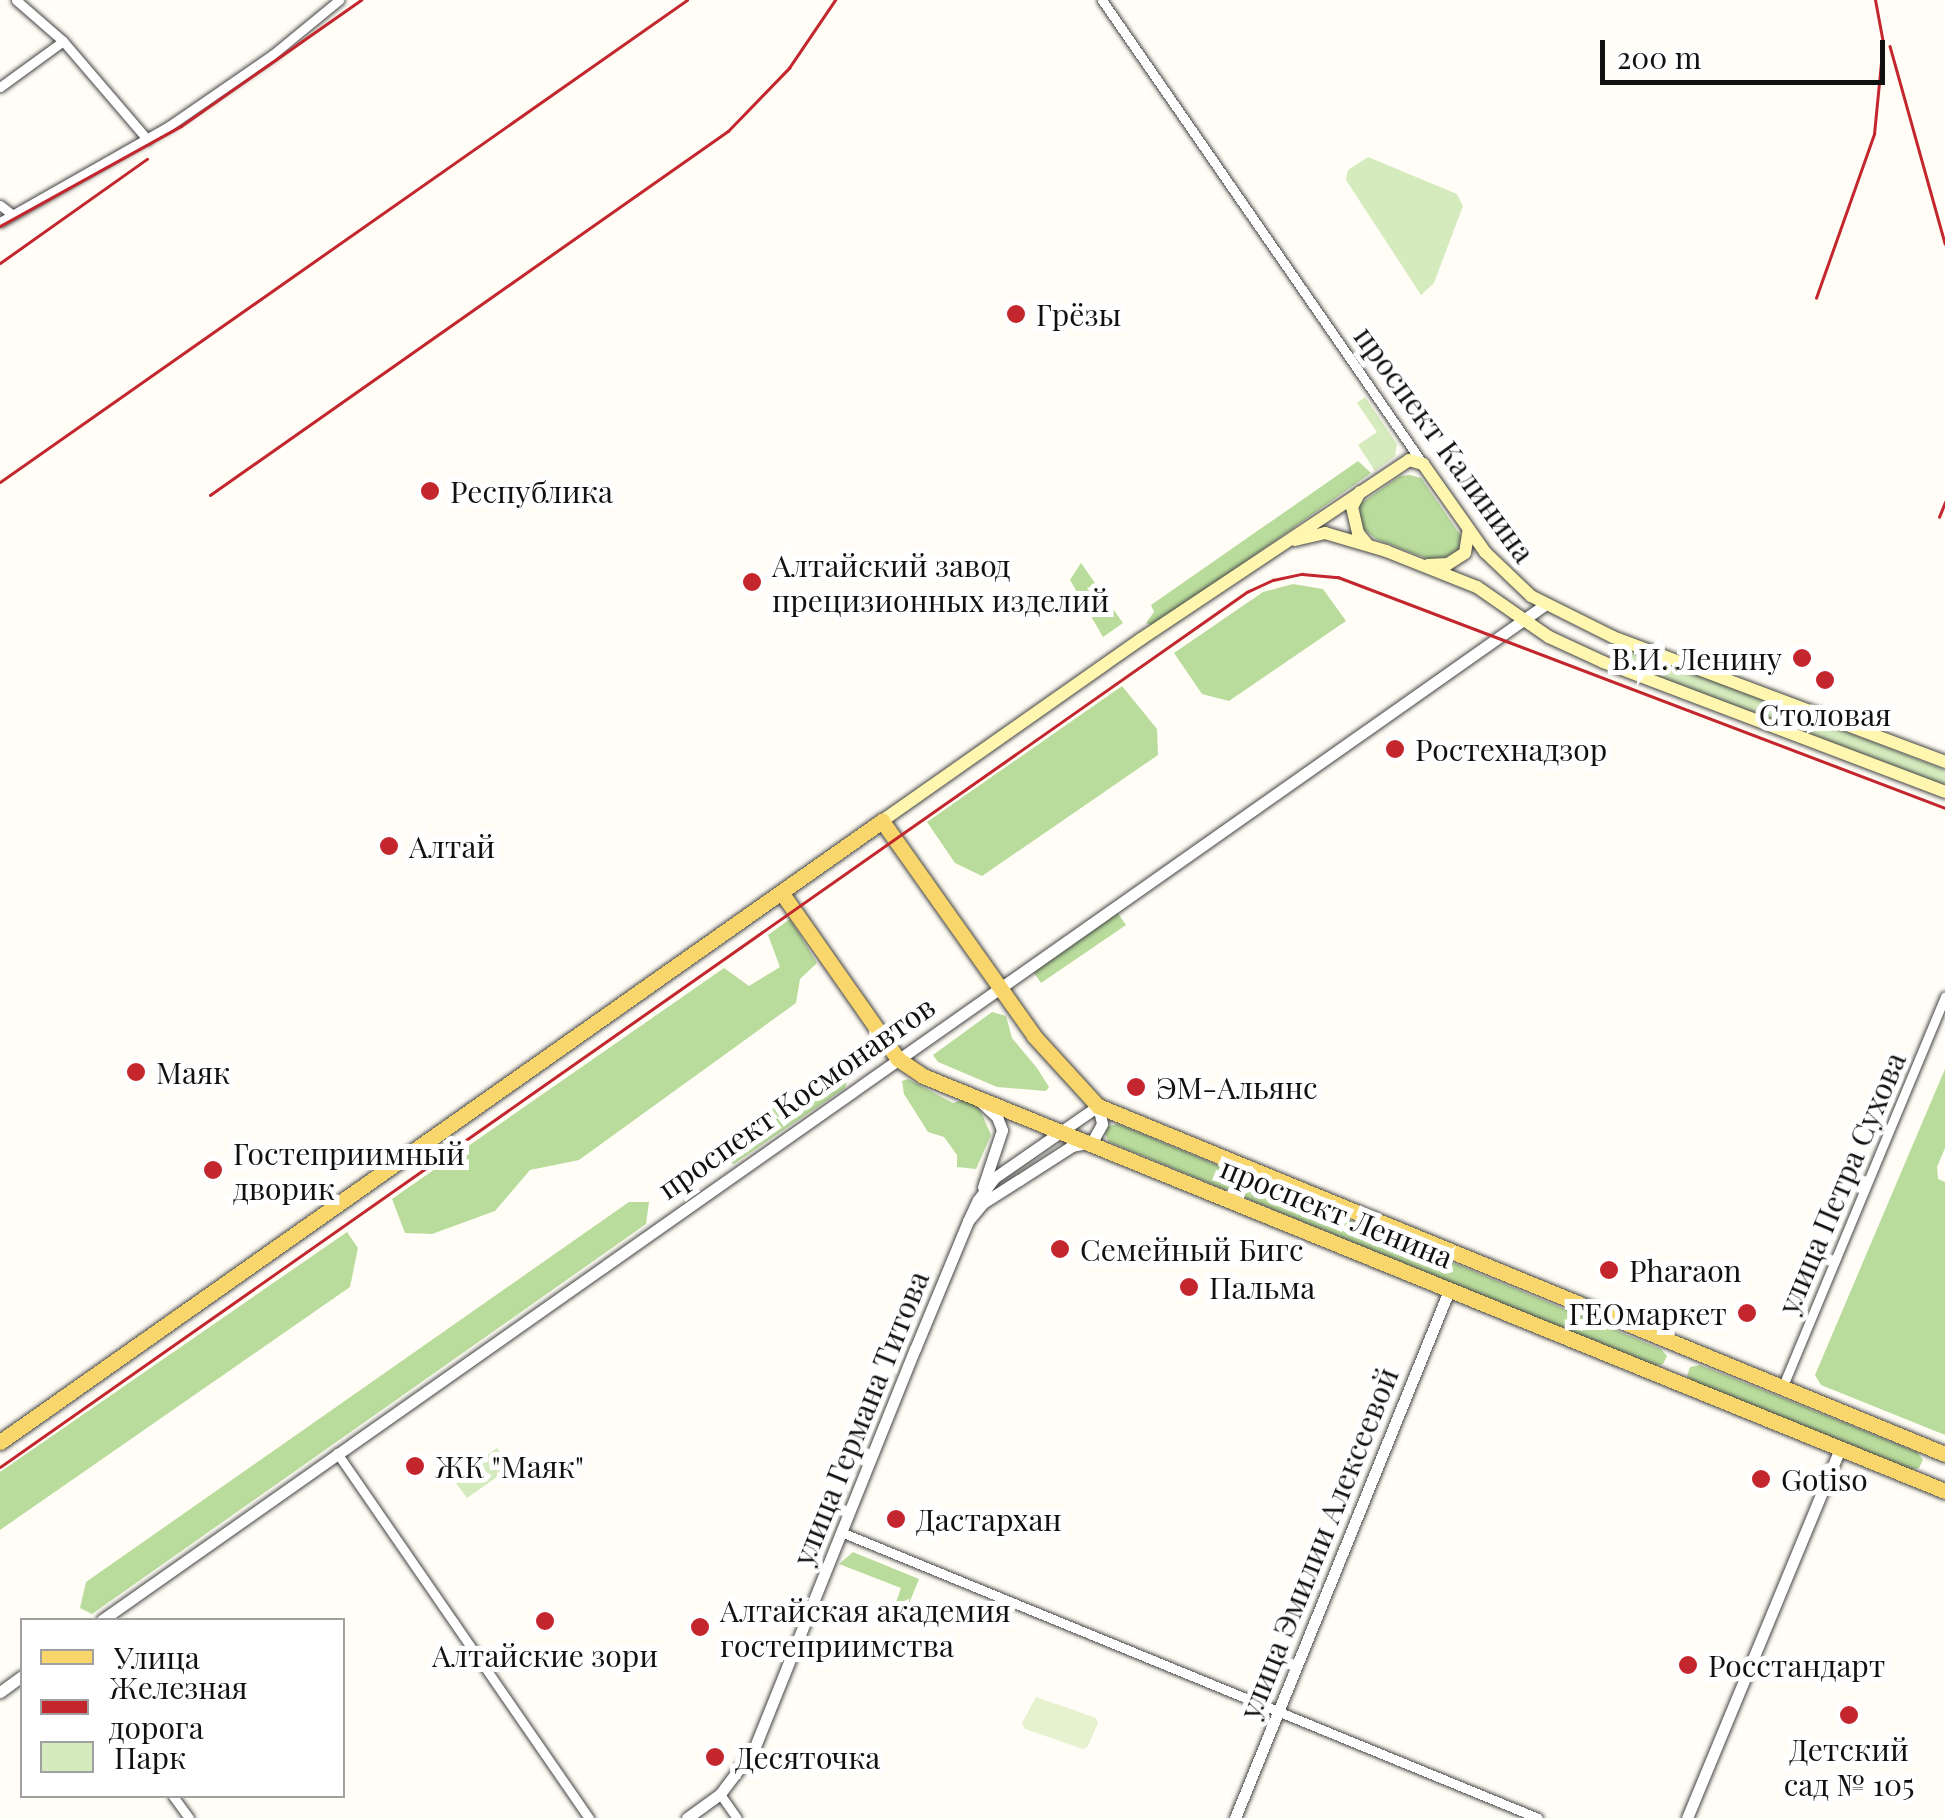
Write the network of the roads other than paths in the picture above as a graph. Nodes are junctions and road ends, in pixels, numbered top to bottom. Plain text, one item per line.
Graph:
1 (16, 0) edge
2 (339, 0) edge
3 (1102, 0) edge
4 (63, 41) junction
5 (0, 87) edge
6 (148, 140) junction
7 (0, 205) edge
8 (12, 215) junction
9 (0, 222) edge
10 (1423, 464) junction
11 (1365, 486) junction
12 (1469, 528) junction
13 (1367, 544) junction
14 (1265, 554) junction
15 (1421, 565) junction
16 (1546, 604) junction
17 (1524, 620) junction
18 (1612, 637) junction
19 (1602, 662) junction
20 (1945, 762) edge
21 (1945, 792) edge
22 (882, 821) junction
23 (782, 892) junction
24 (1000, 987) junction
25 (1945, 997) edge
26 (898, 1059) junction
27 (970, 1092) junction
28 (1098, 1106) junction
29 (1060, 1130) junction
30 (1092, 1142) junction
31 (978, 1200) junction
32 (968, 1221) junction
33 (1450, 1288) junction
34 (1684, 1347) junction
35 (1670, 1379) junction
36 (1782, 1388) junction
37 (0, 1442) edge
38 (1840, 1448) junction
39 (337, 1453) junction
40 (1942, 1453) edge
41 (1926, 1484) junction
42 (1945, 1491) edge
43 (841, 1532) junction
44 (105, 1618) edge
45 (1277, 1711) junction
46 (720, 1794) junction
47 (589, 1818) edge
48 (686, 1818) edge
49 (738, 1818) edge
50 (1235, 1818) edge
51 (1538, 1818) edge
52 (1686, 1818) edge

1 - 4 street
2 - 6 street
3 - 10 street, проспект Калинина
4 - 5 street
4 - 6 street
6 - 8 street
7 - 8 street
8 - 9 street
10 - 11 main road
10 - 12 main road, проспект Калинина
11 - 13 main road
11 - 14 main road
12 - 15 main road
12 - 16 main road, проспект Калинина
13 - 14 main road
13 - 15 main road
14 - 22 main road
15 - 17 main road
16 - 17 street, проспект Космонавтов
16 - 18 main road, проспект Калинина
17 - 19 main road
17 - 24 street, проспект Космонавтов
18 - 19 main road
18 - 20 main road, проспект Калинина
19 - 21 main road
22 - 23 main road
22 - 24 main road, проспект Ленина
23 - 26 main road, проспект Ленина
23 - 37 main road
24 - 26 street, проспект Космонавтов
24 - 28 main road, проспект Ленина
25 - 36 street, улица Петра Сухова
26 - 27 main road, проспект Ленина
26 - 39 street, проспект Космонавтов
27 - 29 main road, проспект Ленина
27 - 31 street
28 - 29 street
28 - 30 street
28 - 34 main road, проспект Ленина
29 - 30 main road, проспект Ленина
29 - 31 street
30 - 32 street
30 - 33 main road, проспект Ленина
31 - 32 street, улица Германа Титова
32 - 43 street, улица Германа Титова
33 - 35 main road, проспект Ленина
33 - 45 street, улица Эмилии Алексеевой
34 - 35 main road
34 - 36 main road, проспект Ленина
35 - 38 main road, проспект Ленина
36 - 40 main road, проспект Ленина
38 - 41 main road, проспект Ленина
38 - 52 street
39 - 44 street, проспект Космонавтов
39 - 47 street
40 - 41 main road
41 - 42 main road, проспект Ленина
43 - 45 street
43 - 46 street, улица Германа Титова
45 - 50 street, улица Эмилии Алексеевой
45 - 51 street
46 - 48 street, улица Германа Титова
46 - 49 street

